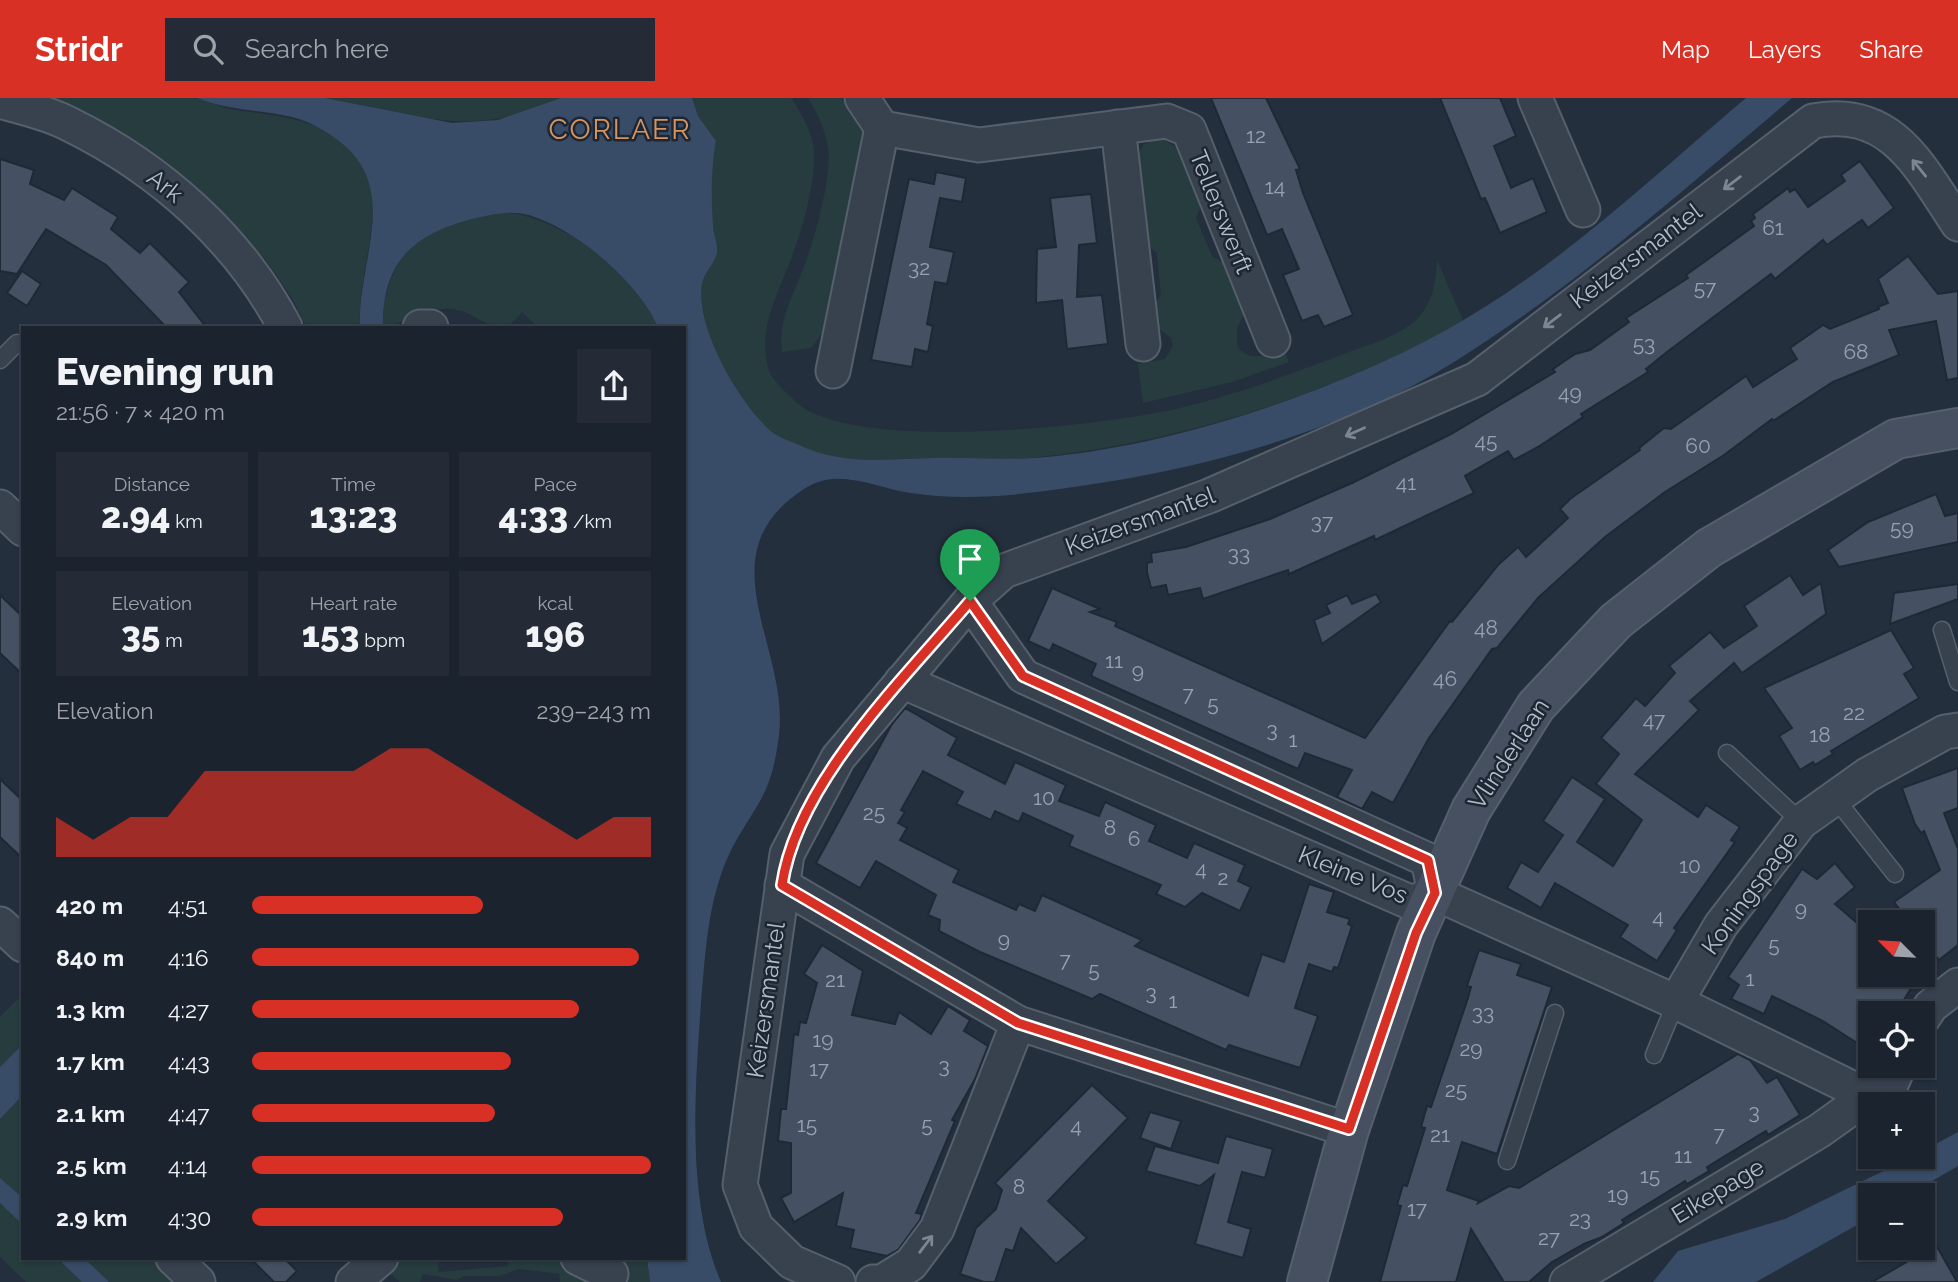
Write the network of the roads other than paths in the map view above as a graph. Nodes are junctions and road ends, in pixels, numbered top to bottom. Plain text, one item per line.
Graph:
1 (862, 98) edge
2 (1535, 98) edge
3 (0, 101) edge
4 (1131, 116) edge
5 (882, 128) junction
6 (1583, 210) dead end
7 (1958, 224) edge
8 (284, 326) edge
9 (1273, 340) dead end
10 (17, 343) dead end
11 (1143, 344) dead end
12 (0, 360) edge
13 (833, 371) dead end
14 (1958, 428) edge
15 (0, 507) edge
16 (21, 527) edge
17 (970, 601) junction
18 (1942, 630) dead end
19 (902, 681) junction
20 (1958, 682) edge
21 (1958, 730) edge
22 (1727, 753) dead end
23 (1835, 798) junction
24 (1801, 822) junction
25 (1895, 874) dead end
26 (782, 885) junction
27 (1435, 893) junction
28 (0, 924) edge
29 (21, 944) edge
30 (1958, 985) edge
31 (1676, 1002) junction
32 (1935, 1003) edge
33 (1555, 1013) dead end
34 (1018, 1023) junction
35 (1654, 1055) dead end
36 (1866, 1092) edge
37 (1858, 1108) edge
38 (1349, 1129) junction
39 (1507, 1161) dead end
40 (175, 1260) edge
41 (380, 1260) edge
42 (582, 1260) edge
43 (611, 1274) dead end
44 (198, 1282) edge
45 (353, 1282) edge
46 (838, 1282) edge
47 (873, 1282) edge
48 (1307, 1282) edge
49 (1567, 1282) edge

1 - 5 street
2 - 6 street
3 - 8 street, Ark
4 - 5 street, Tellerswerft
4 - 9 street, Tellerswerft
4 - 11 street
5 - 13 street
7 -> 17 street, Keizersmantel
10 - 12 lane
14 - 27 street, Vlinderlaan
15 - 16 street
17 - 19 street, Keizersmantel
17 - 27 street, Kleine Vos
18 - 20 lane
19 - 26 street, Keizersmantel
19 - 27 street, Kleine Vos
21 - 23 street, Koningspage
22 - 24 lane
23 - 24 street, Koningspage
23 - 25 lane
24 - 31 street, Koningspage
26 - 34 street
26 - 46 street, Keizersmantel
27 - 31 street
27 - 38 street, Vlinderlaan
28 - 29 street
30 - 32 street
31 - 35 lane
31 - 36 street
33 - 39 lane
34 - 38 street
47 -> 34 street
37 - 49 street, Eikepage
38 - 48 street, Vlinderlaan
40 - 44 street
41 - 45 street
42 - 43 street

